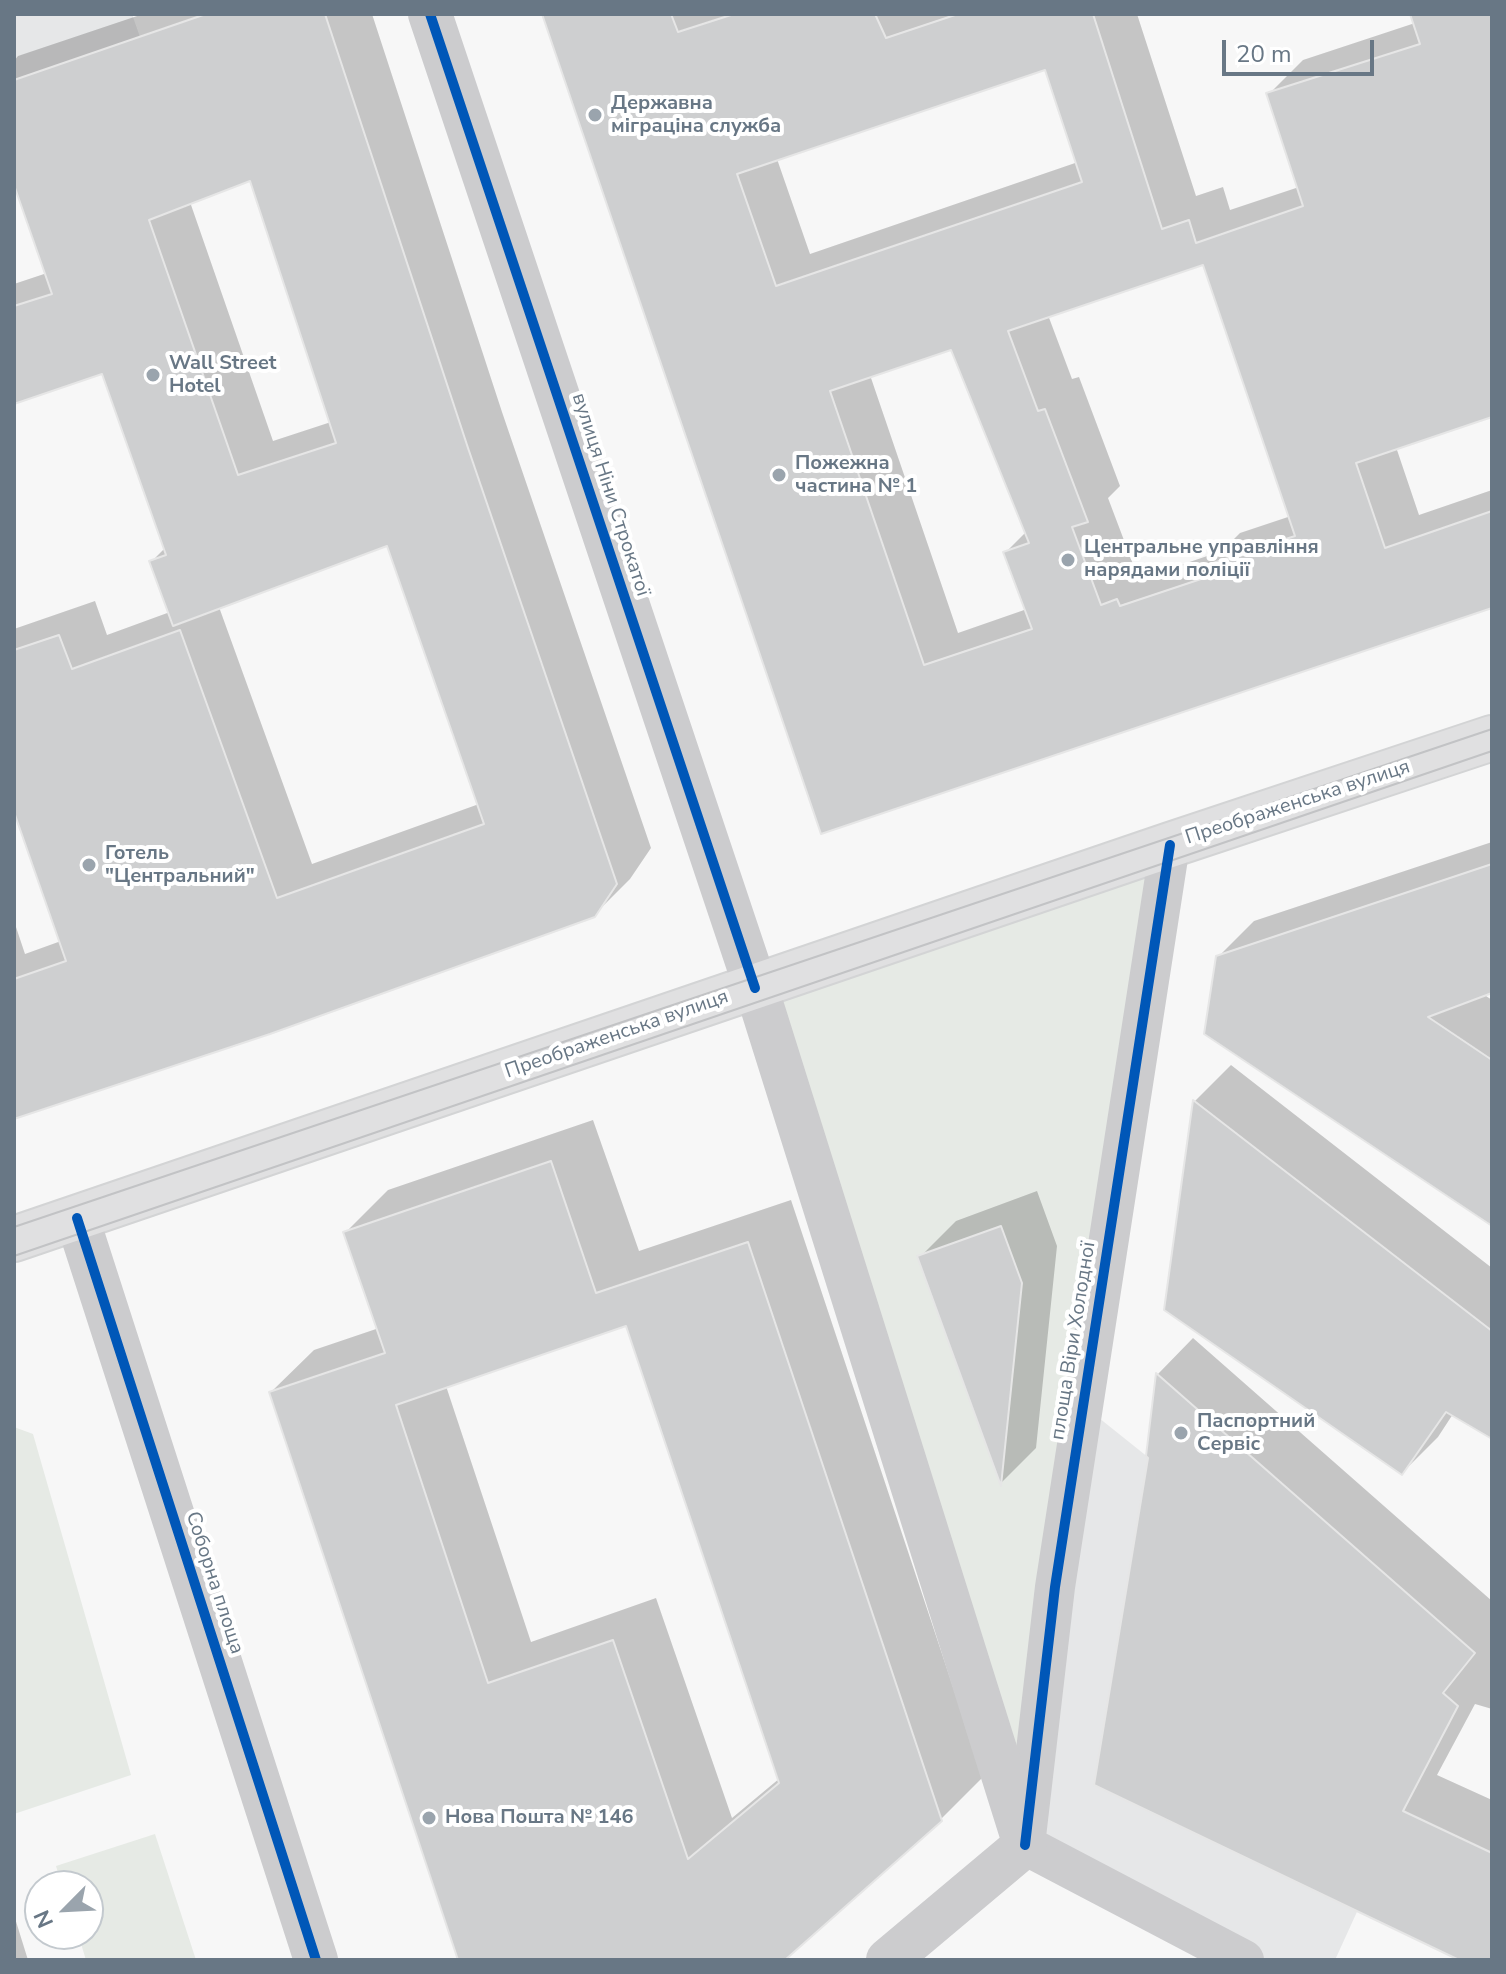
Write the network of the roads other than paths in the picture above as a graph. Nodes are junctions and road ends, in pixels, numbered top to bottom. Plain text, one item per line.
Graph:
1 (430, 14) edge
2 (1492, 738) edge
3 (1170, 845) junction
4 (755, 988) junction
5 (77, 1218) junction
6 (14, 1239) edge
7 (1025, 1845) junction
8 (316, 1960) edge
9 (888, 1960) edge
10 (1244, 1960) edge

1 - 4 street, вулиця Ніни Строкатої
2 - 3 main road, Преображенська вулиця
3 - 4 main road, Преображенська вулиця
3 - 7 street, площа Віри Холодної
4 - 5 main road, Преображенська вулиця
4 - 7 street
5 - 6 main road, Преображенська вулиця
5 - 8 street, Соборна площа
7 - 9 street
7 - 10 street

